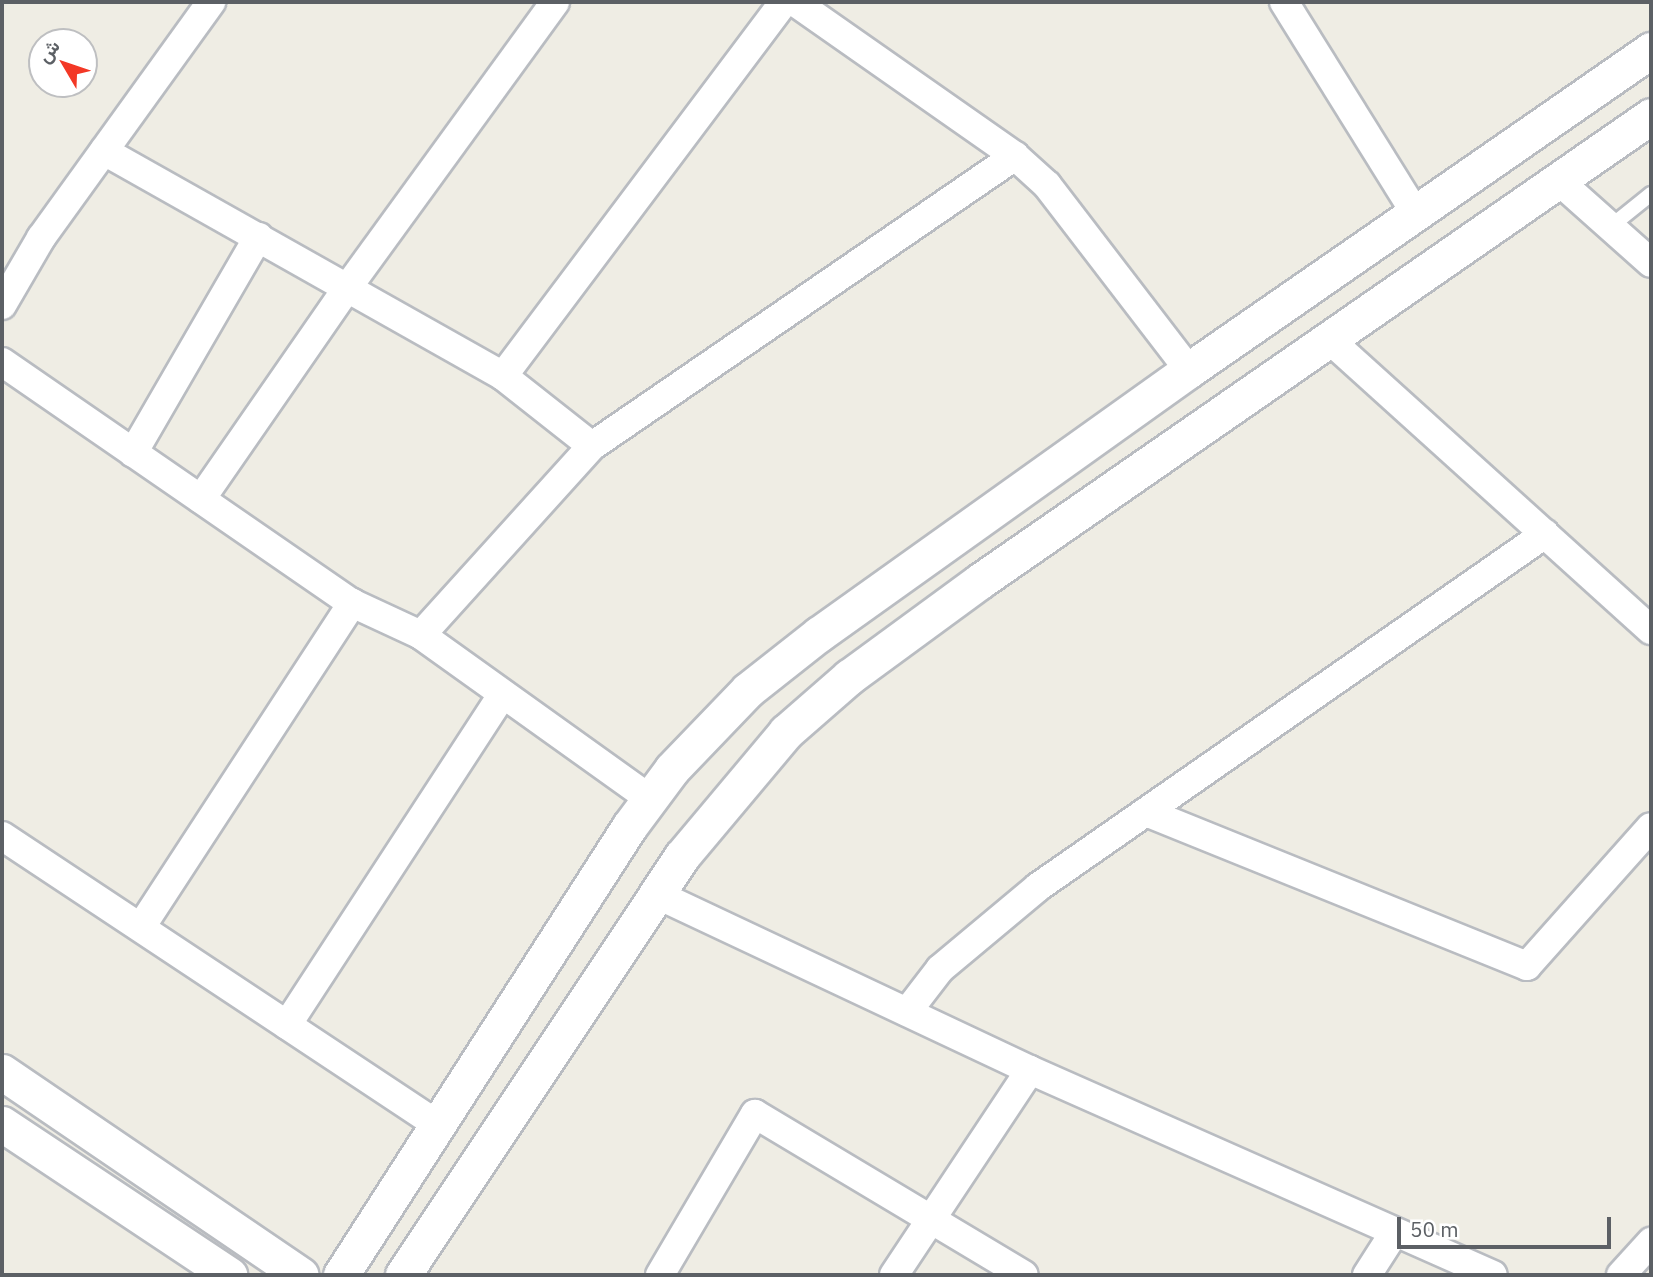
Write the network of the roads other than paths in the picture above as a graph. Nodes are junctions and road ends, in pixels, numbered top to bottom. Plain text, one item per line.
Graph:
1 (211, 2) edge
2 (555, 2) edge
3 (784, 2) edge
4 (795, 2) edge
5 (1284, 2) edge
6 (1651, 50) edge
7 (1651, 116) edge
8 (104, 151) junction
9 (1015, 156) junction
10 (1559, 181) junction
11 (1651, 194) edge
12 (1416, 214) junction
13 (1610, 227) junction
14 (258, 237) junction
15 (1651, 264) edge
16 (348, 287) junction
17 (2, 305) edge
18 (1331, 341) junction
19 (2, 362) edge
20 (1189, 370) junction
21 (503, 376) junction
22 (592, 446) junction
23 (133, 453) junction
24 (201, 499) junction
25 (1545, 534) junction
26 (352, 603) junction
27 (1651, 630) edge
28 (421, 635) junction
29 (502, 695) junction
30 (650, 799) junction
31 (1146, 812) junction
32 (1651, 827) edge
33 (2, 836) edge
34 (656, 894) junction
35 (141, 927) junction
36 (906, 1012) junction
37 (287, 1025) junction
38 (1030, 1070) junction
39 (2, 1072) edge
40 (2, 1124) edge
41 (438, 1125) junction
42 (928, 1218) junction
43 (1394, 1233) junction
44 (1651, 1241) edge
45 (229, 1275) edge
46 (301, 1275) edge
47 (341, 1275) edge
48 (403, 1275) edge
49 (660, 1275) edge
50 (894, 1275) edge
51 (1024, 1275) edge
52 (1367, 1275) edge
53 (1493, 1275) edge
54 (1621, 1275) edge

1 - 8 street
2 - 16 street
3 - 21 street
4 - 9 street
5 - 12 street
6 - 12 street
7 - 10 street
8 - 14 street
8 - 17 street
9 - 20 street
9 - 22 street
10 - 13 street
10 - 18 street
11 - 13 lane
12 - 20 street
13 - 15 street
14 - 16 street
14 - 23 street
16 - 21 street
16 - 24 street
18 - 25 street
18 - 34 street
19 - 23 street
20 - 30 street
21 - 22 street
22 - 28 street
23 - 24 street
24 - 26 street
25 - 27 street
25 - 31 street
26 - 28 street
26 - 35 street
28 - 29 street
29 - 30 street
29 - 37 street
30 - 41 street
31 - 32 street
31 - 36 street
33 - 35 street
34 - 36 street
34 - 48 street
35 - 37 street
36 - 38 street
37 - 41 street
38 - 42 street
38 - 43 street
39 - 46 street
40 - 45 street
41 - 47 street
42 - 49 street
42 - 50 street
42 - 51 street
43 - 52 street
43 - 53 street
44 - 54 street

